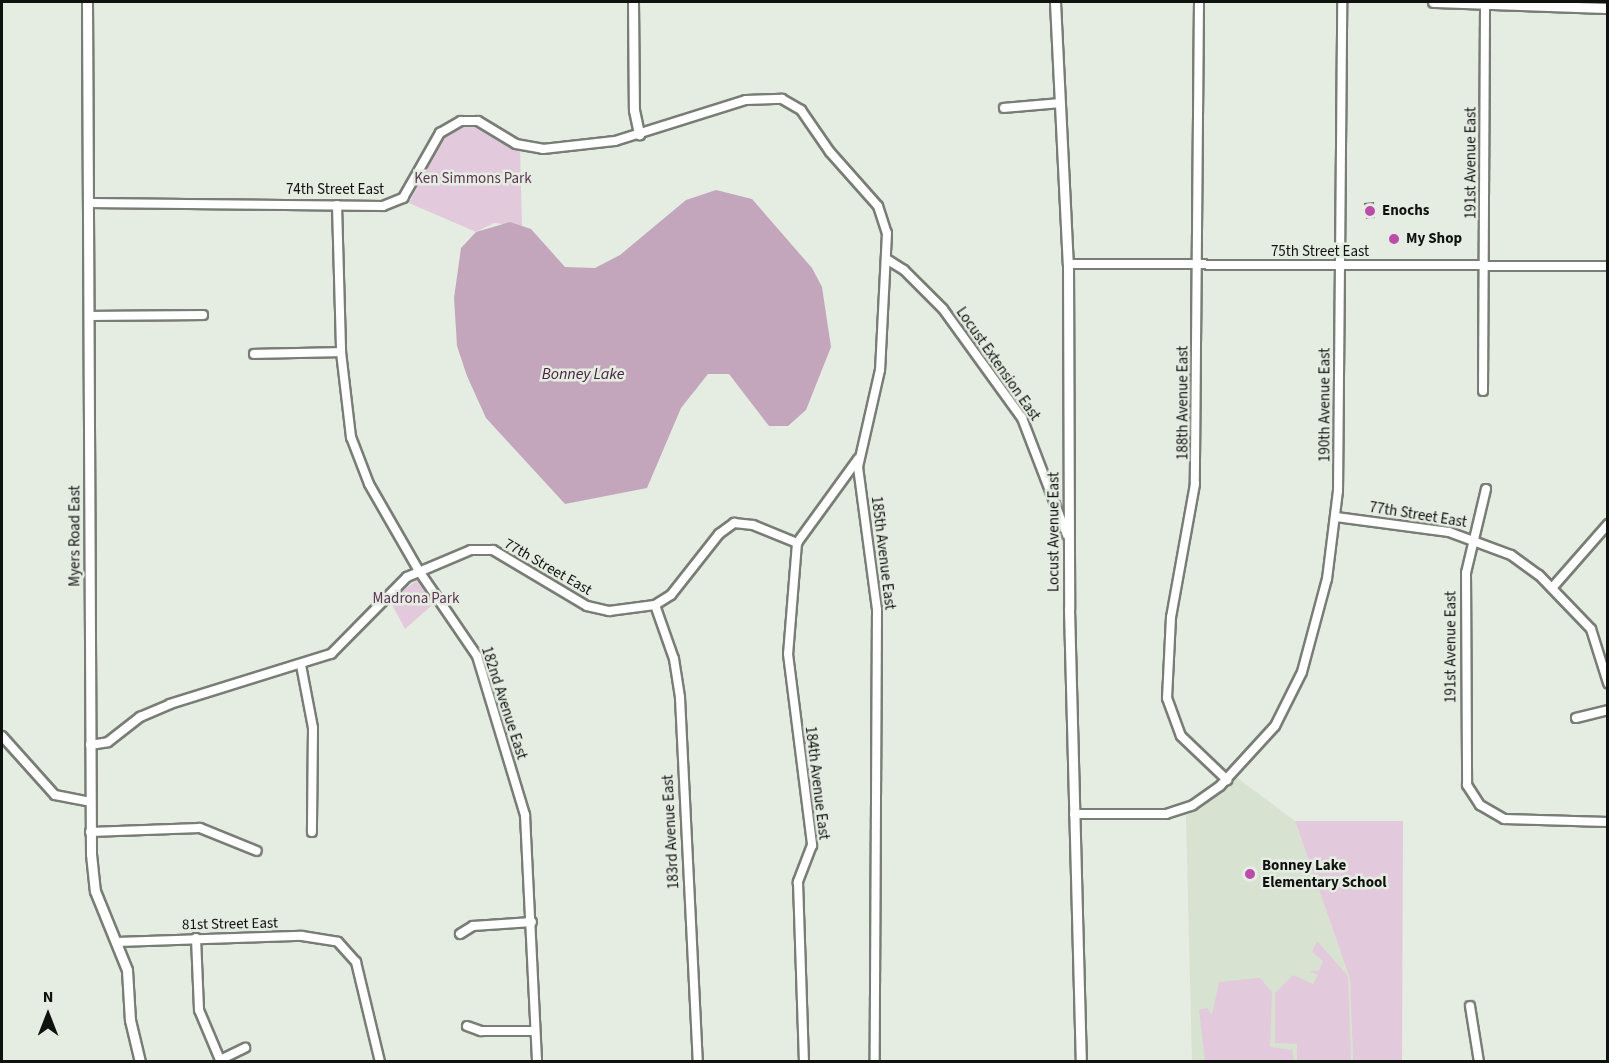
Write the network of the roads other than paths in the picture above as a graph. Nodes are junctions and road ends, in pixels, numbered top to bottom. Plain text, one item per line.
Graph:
1 (87, 2) edge
2 (633, 2) edge
3 (1055, 2) edge
4 (1199, 2) edge
5 (1342, 2) edge
6 (1433, 2) edge
7 (1485, 7) junction
8 (1608, 8) edge
9 (1060, 103) junction
10 (1005, 108) dead end
11 (805, 116) joint
12 (639, 134) junction
13 (89, 203) junction
14 (337, 205) junction
15 (888, 260) junction
16 (1068, 264) junction
17 (1197, 264) junction
18 (1339, 266) junction
19 (1608, 266) edge
20 (1484, 267) junction
21 (203, 315) dead end
22 (89, 316) junction
23 (341, 352) junction
24 (254, 354) dead end
25 (1483, 391) dead end
26 (859, 458) junction
27 (1486, 489) dead end
28 (1336, 517) junction
29 (1608, 524) edge
30 (1068, 537) junction
31 (1473, 537) junction
32 (797, 543) junction
33 (418, 571) junction
34 (1552, 588) junction
35 (655, 605) junction
36 (301, 665) junction
37 (1606, 669) edge
38 (1608, 683) edge
39 (1608, 710) edge
40 (1576, 718) dead end
41 (2, 736) edge
42 (90, 746) junction
43 (1227, 780) junction
44 (90, 802) junction
45 (1074, 814) junction
46 (1608, 822) edge
47 (90, 832) junction
48 (312, 832) dead end
49 (257, 851) dead end
50 (532, 922) junction
51 (460, 934) dead end
52 (196, 938) junction
53 (117, 942) junction
54 (1470, 1005) dead end
55 (467, 1026) dead end
56 (535, 1030) junction
57 (245, 1048) dead end
58 (220, 1061) edge
59 (140, 1062) edge
60 (380, 1062) edge
61 (537, 1062) edge
62 (698, 1062) edge
63 (804, 1062) edge
64 (875, 1062) edge
65 (1081, 1062) edge
66 (1479, 1062) edge

1 - 13 street, Myers Road East
2 - 12 street
3 - 9 street, Locust Avenue East
4 - 17 street, 188th Avenue East
5 - 18 street, 190th Avenue East
6 - 7 street
7 - 8 street
7 - 20 street, 191st Avenue East
9 - 10 street
9 - 16 street, Locust Avenue East
11 - 12 street, 74th Street East
11 - 15 street, 185th Avenue East
12 - 14 street, 74th Street East
13 - 14 street, 74th Street East
13 - 22 street, Myers Road East
14 - 23 street, 182nd Avenue East
15 - 26 street, 185th Avenue East
15 - 30 street, Locust Extension East
16 - 17 street, 75th Street East
16 - 30 street, Locust Avenue East
17 - 18 street, 75th Street East
17 - 43 street, 188th Avenue East
18 - 20 street, 75th Street East
18 - 28 street, 190th Avenue East
19 - 20 street, 75th Street East
20 - 25 street, 191st Avenue East
21 - 22 street
22 - 42 street, Myers Road East
23 - 24 street
23 - 33 street, 182nd Avenue East
26 - 32 street
26 - 64 street, 185th Avenue East
27 - 31 street, 191st Avenue East
28 - 31 street, 77th Street East
28 - 43 street, 190th Avenue East
29 - 34 street
30 - 45 street, Locust Avenue East
31 - 34 street, 77th Street East
31 - 46 street, 191st Avenue East
32 - 35 street
32 - 63 street, 184th Avenue East
33 - 35 street, 77th Street East
33 - 36 street, 77th Street East
33 - 50 street, 182nd Avenue East
34 - 37 street, 77th Street East
35 - 62 street, 183rd Avenue East
36 - 42 street, 77th Street East
36 - 48 street
37 - 38 street, 77th Street East
39 - 40 street
41 - 44 street
42 - 44 street, Myers Road East
43 - 45 street, 190th Avenue East
44 - 47 street, Myers Road East
45 - 65 street, Locust Avenue East
47 - 49 street
47 - 53 street, Myers Road East
50 - 51 street
50 - 56 street, 182nd Avenue East
52 - 53 street, 81st Street East
52 - 58 street
52 - 60 street, 81st Street East
53 - 59 street, Myers Road East
54 - 66 street
55 - 56 street
56 - 61 street, 182nd Avenue East
57 - 58 street

